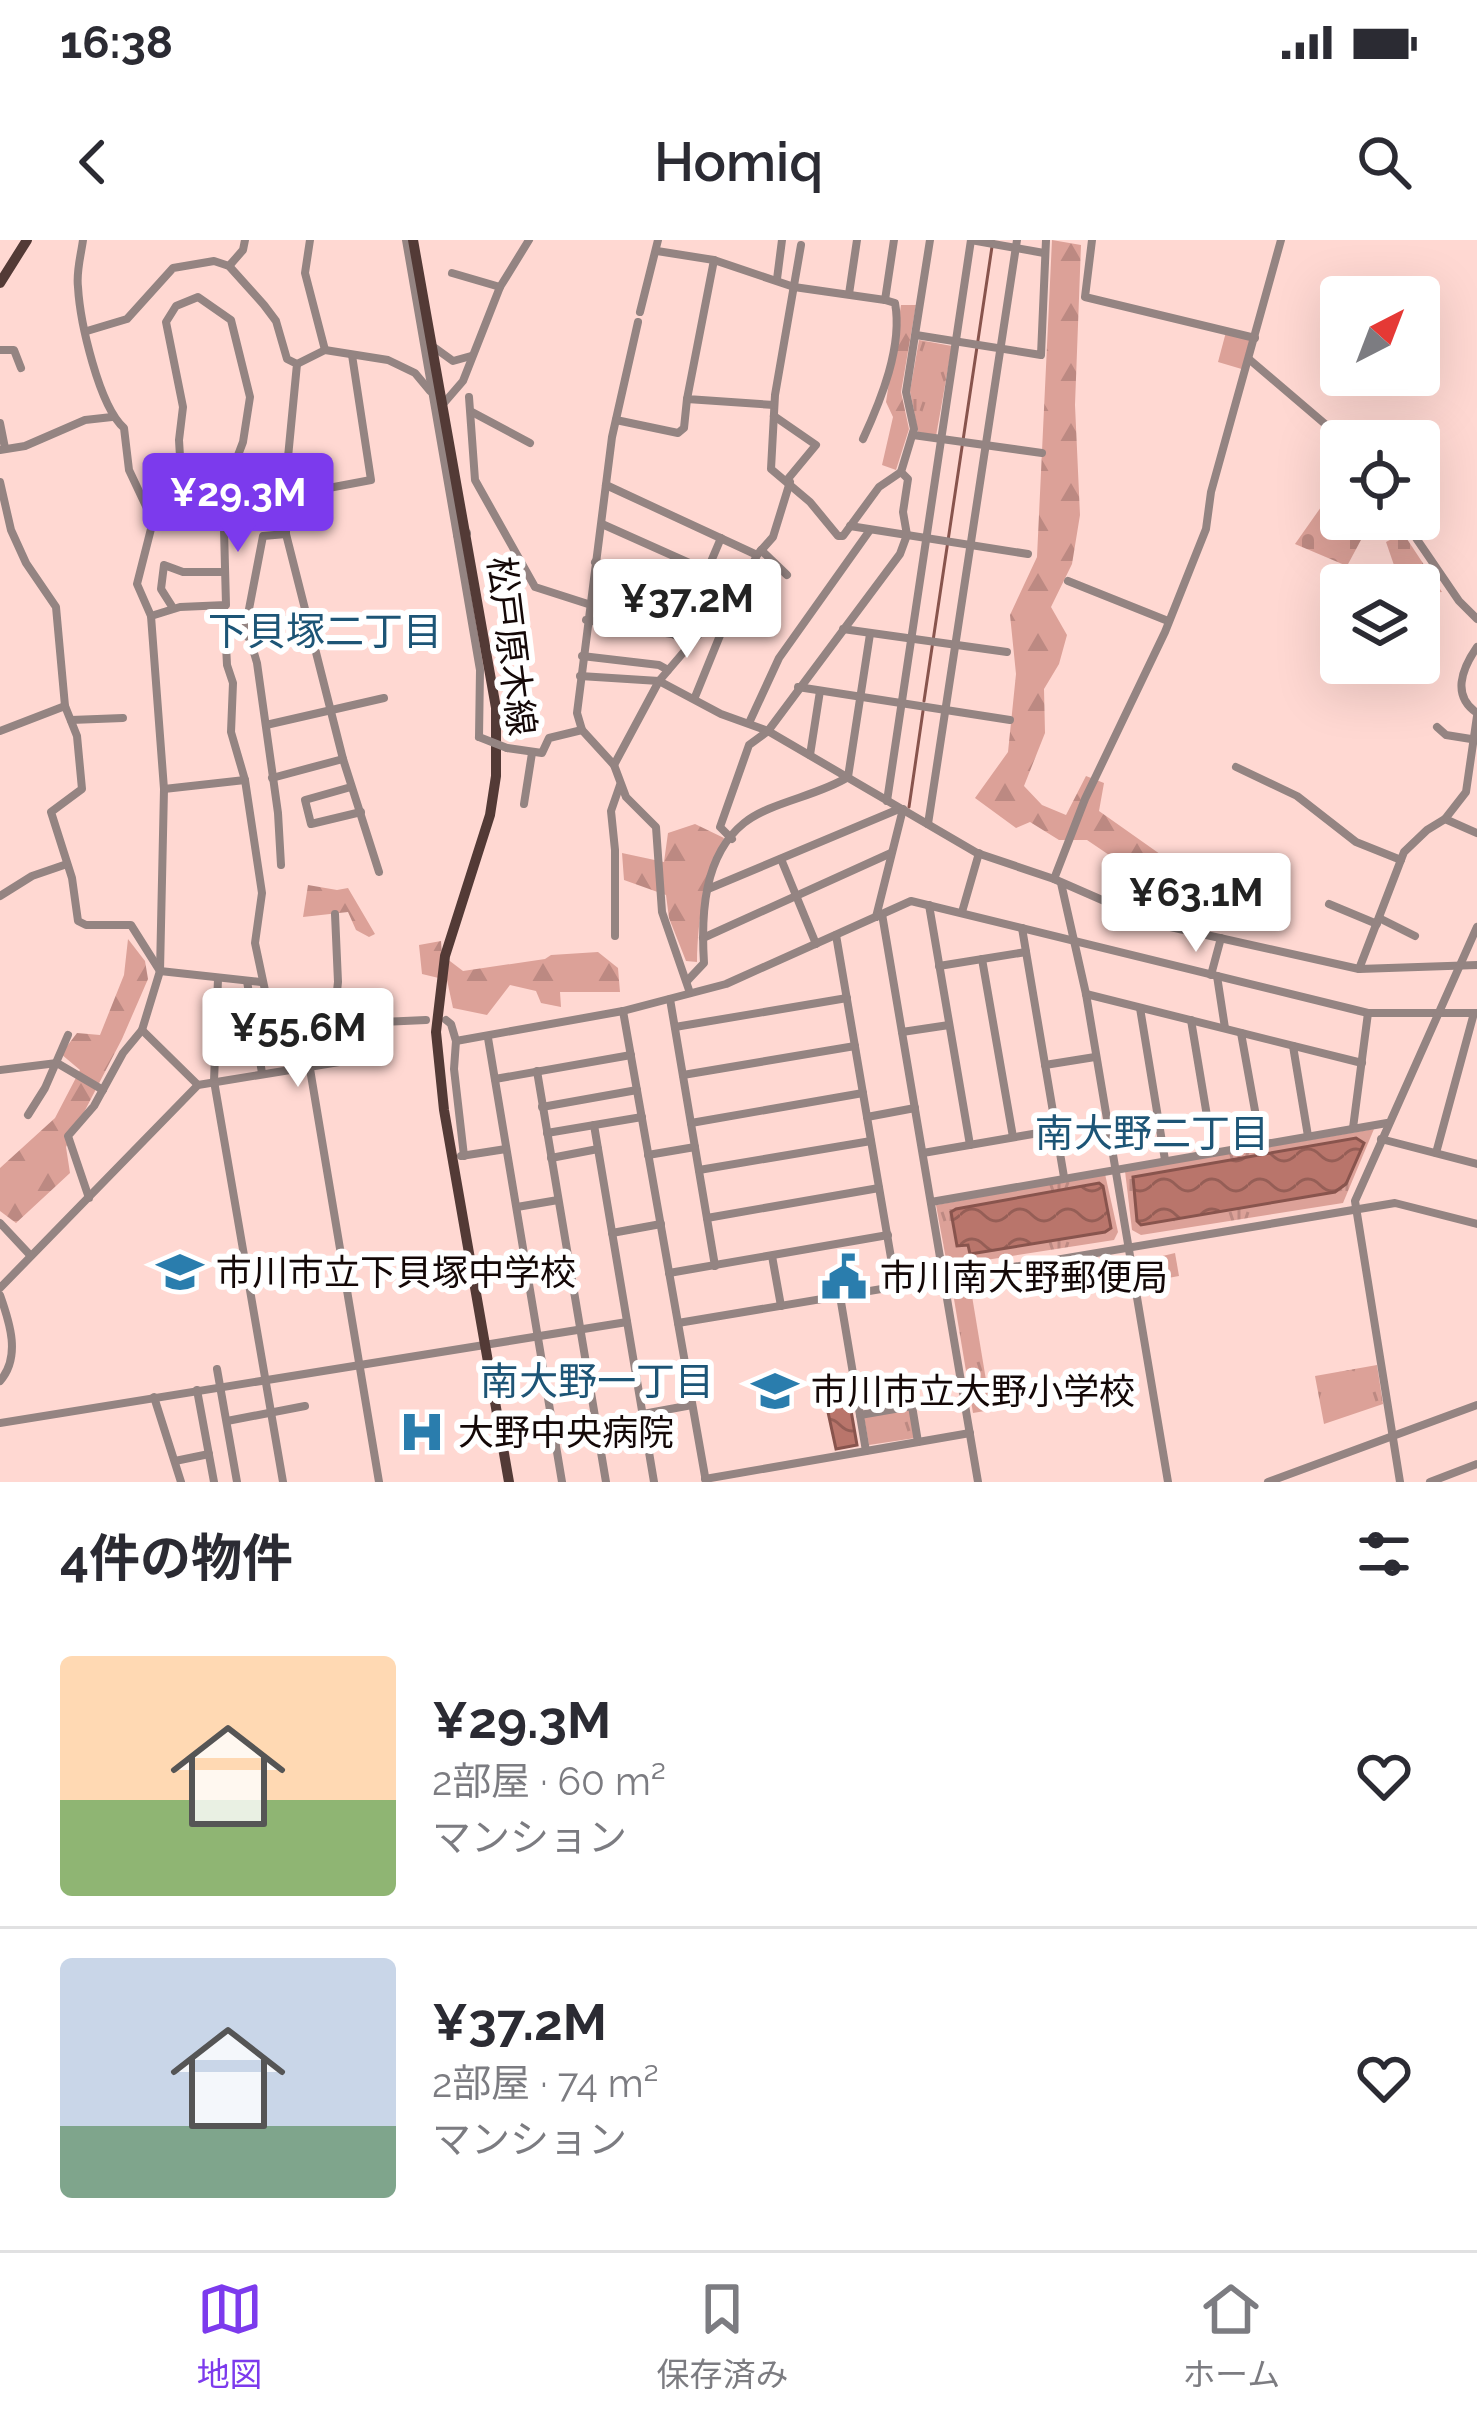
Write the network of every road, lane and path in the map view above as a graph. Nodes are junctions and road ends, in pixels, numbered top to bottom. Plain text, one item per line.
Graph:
1 (27, 240) edge
2 (83, 240) edge
3 (245, 240) edge
4 (310, 240) edge
5 (410, 240) edge
6 (529, 240) edge
7 (658, 240) edge
8 (782, 240) edge
9 (857, 240) edge
10 (894, 240) edge
11 (930, 240) edge
12 (970, 240) edge
13 (1046, 240) edge
14 (1092, 240) edge
15 (1281, 240) edge
16 (1017, 244) edge
17 (801, 245) dead end
18 (658, 251) junction
19 (1044, 253) junction
20 (714, 260) junction
21 (229, 266) junction
22 (452, 273) dead end
23 (2, 276) edge
24 (777, 279) junction
25 (500, 287) junction
26 (794, 287) junction
27 (849, 295) junction
28 (885, 300) junction
29 (87, 331) junction
30 (916, 335) junction
31 (430, 336) junction
32 (1255, 338) junction
33 (956, 342) junction
34 (0, 350) edge
35 (326, 350) junction
36 (1001, 350) junction
37 (352, 355) junction
38 (471, 356) junction
39 (1250, 360) junction
40 (297, 364) junction
41 (21, 368) dead end
42 (432, 392) junction
43 (470, 398) dead end
44 (687, 399) junction
45 (444, 403) junction
46 (773, 410) junction
47 (470, 412) junction
48 (112, 417) junction
49 (615, 420) junction
50 (1320, 420) edge
51 (0, 423) edge
52 (913, 435) junction
53 (863, 439) dead end
54 (942, 439) junction
55 (530, 443) dead end
56 (986, 446) junction
57 (3, 449) edge
58 (1042, 453) dead end
59 (901, 472) junction
60 (789, 481) junction
61 (0, 482) edge
62 (607, 485) junction
63 (318, 490) dead end
64 (175, 495) junction
65 (226, 507) junction
66 (150, 512) junction
67 (602, 524) junction
68 (850, 526) junction
69 (11, 530) junction
70 (870, 530) junction
71 (0, 534) edge
72 (286, 534) junction
73 (462, 534) junction
74 (907, 535) junction
75 (721, 538) junction
76 (927, 539) junction
77 (1417, 540) edge
78 (971, 545) junction
79 (759, 552) junction
80 (1028, 554) dead end
81 (595, 562) junction
82 (707, 571) junction
83 (225, 572) junction
84 (787, 575) dead end
85 (1068, 581) dead end
86 (742, 586) junction
87 (588, 604) junction
88 (173, 608) junction
89 (224, 610) junction
90 (151, 616) junction
91 (728, 619) junction
92 (1477, 619) edge
93 (586, 620) junction
94 (1168, 621) junction
95 (841, 629) junction
96 (244, 631) junction
97 (721, 633) junction
98 (870, 634) junction
99 (911, 639) junction
100 (691, 643) junction
101 (955, 646) junction
102 (1477, 647) edge
103 (1007, 652) dead end
104 (582, 656) junction
105 (668, 670) junction
106 (580, 676) junction
107 (659, 681) junction
108 (798, 687) junction
109 (820, 691) junction
110 (695, 697) junction
111 (860, 697) junction
112 (384, 698) dead end
113 (902, 704) junction
114 (65, 706) junction
115 (947, 711) junction
116 (330, 712) junction
117 (1477, 714) edge
118 (123, 718) dead end
119 (71, 720) junction
120 (1010, 720) dead end
121 (749, 723) junction
122 (266, 725) junction
123 (1437, 727) dead end
124 (582, 730) junction
125 (0, 731) edge
126 (768, 731) junction
127 (1471, 740) junction
128 (532, 753) junction
129 (810, 755) junction
130 (343, 759) junction
131 (1474, 760) edge
132 (614, 765) junction
133 (1236, 767) dead end
134 (848, 777) junction
135 (272, 778) junction
136 (245, 779) junction
137 (620, 785) junction
138 (351, 787) junction
139 (164, 789) junction
140 (887, 800) junction
141 (524, 804) dead end
142 (902, 809) junction
143 (362, 812) junction
144 (1445, 819) junction
145 (928, 824) junction
146 (1477, 833) edge
147 (732, 838) junction
148 (891, 853) junction
149 (979, 853) junction
150 (781, 859) junction
151 (1401, 860) junction
152 (68, 864) junction
153 (281, 865) dead end
154 (379, 872) dead end
155 (1058, 881) junction
156 (708, 889) junction
157 (0, 896) edge
158 (796, 896) junction
159 (1329, 904) dead end
160 (929, 905) junction
161 (962, 912) junction
162 (334, 914) dead end
163 (879, 915) junction
164 (1378, 921) junction
165 (1477, 927) edge
166 (1022, 928) junction
167 (836, 935) junction
168 (615, 936) dead end
169 (1415, 936) dead end
170 (703, 938) junction
171 (1221, 938) junction
172 (1073, 940) junction
173 (816, 944) junction
174 (1026, 952) junction
175 (982, 959) junction
176 (1459, 964) junction
177 (1477, 964) edge
178 (939, 966) junction
179 (1359, 969) junction
180 (160, 971) junction
181 (1214, 975) junction
182 (218, 979) junction
183 (688, 980) junction
184 (247, 981) junction
185 (260, 982) junction
186 (691, 993) junction
187 (1086, 994) junction
188 (847, 998) junction
189 (670, 999) junction
190 (1140, 1008) junction
191 (623, 1011) junction
192 (1368, 1013) junction
193 (1436, 1013) junction
194 (1475, 1013) edge
195 (425, 1020) dead end
196 (446, 1020) dead end
197 (1191, 1020) junction
198 (302, 1021) junction
199 (950, 1025) junction
200 (332, 1026) junction
201 (675, 1027) junction
202 (1226, 1029) junction
203 (142, 1030) junction
204 (902, 1032) junction
205 (1241, 1033) junction
206 (68, 1035) dead end
207 (488, 1038) junction
208 (456, 1041) junction
209 (855, 1046) junction
210 (1293, 1046) junction
211 (376, 1055) dead end
212 (631, 1055) junction
213 (1096, 1057) junction
214 (56, 1063) junction
215 (1362, 1063) junction
216 (1045, 1065) junction
217 (310, 1066) junction
218 (0, 1070) edge
219 (537, 1071) junction
220 (262, 1072) junction
221 (683, 1075) junction
222 (495, 1079) junction
223 (214, 1081) junction
224 (198, 1084) junction
225 (103, 1090) junction
226 (637, 1090) junction
227 (863, 1093) junction
228 (542, 1107) junction
229 (915, 1108) junction
230 (28, 1115) dead end
231 (642, 1117) junction
232 (867, 1117) junction
233 (691, 1123) junction
234 (1388, 1123) junction
235 (594, 1125) junction
236 (1353, 1129) junction
237 (1056, 1130) junction
238 (547, 1133) junction
239 (1308, 1136) junction
240 (1013, 1137) junction
241 (1381, 1138) junction
242 (872, 1141) junction
243 (1261, 1144) junction
244 (970, 1145) junction
245 (695, 1148) junction
246 (506, 1149) junction
247 (598, 1149) junction
248 (1213, 1152) junction
249 (1436, 1153) junction
250 (923, 1154) junction
251 (648, 1155) junction
252 (459, 1157) junction
253 (551, 1157) junction
254 (1166, 1160) junction
255 (1477, 1164) edge
256 (1113, 1169) junction
257 (699, 1170) junction
258 (1064, 1177) junction
259 (879, 1188) junction
260 (89, 1198) junction
261 (558, 1200) junction
262 (931, 1202) junction
263 (517, 1207) junction
264 (1355, 1209) junction
265 (707, 1218) junction
266 (0, 1222) edge
267 (1477, 1224) edge
268 (661, 1225) junction
269 (612, 1233) junction
270 (888, 1235) junction
271 (1128, 1247) junction
272 (30, 1255) junction
273 (772, 1256) junction
274 (716, 1266) junction
275 (669, 1273) junction
276 (944, 1279) junction
277 (896, 1287) junction
278 (0, 1292) edge
279 (840, 1297) junction
280 (782, 1306) junction
281 (627, 1322) junction
282 (678, 1323) junction
283 (580, 1329) junction
284 (539, 1336) junction
285 (487, 1343) junction
286 (0, 1363) edge
287 (360, 1363) junction
288 (217, 1369) dead end
289 (266, 1378) junction
290 (1, 1381) edge
291 (221, 1386) junction
292 (197, 1390) junction
293 (154, 1397) junction
294 (692, 1405) junction
295 (1477, 1405) edge
296 (305, 1406) dead end
297 (272, 1412) junction
298 (643, 1414) junction
299 (860, 1414) junction
300 (226, 1421) junction
301 (0, 1423) edge
302 (970, 1433) junction
303 (1392, 1439) junction
304 (918, 1442) junction
305 (866, 1451) junction
306 (208, 1454) junction
307 (174, 1461) junction
308 (1476, 1466) edge
309 (759, 1470) junction
310 (705, 1480) edge
311 (181, 1482) edge
312 (214, 1482) edge
313 (237, 1482) edge
314 (283, 1482) edge
315 (380, 1482) edge
316 (509, 1482) edge
317 (562, 1482) edge
318 (606, 1482) edge
319 (651, 1482) edge
320 (761, 1482) edge
321 (978, 1482) edge
322 (1168, 1482) edge
323 (1268, 1482) edge
324 (1400, 1482) edge
325 (1430, 1482) edge

1 - 23 main road
2 - 29 street
3 - 21 street
4 - 35 street
5 - 31 main road, 松戸原木線
5 - 42 street
6 - 25 street
7 - 18 street
8 - 24 street
9 - 27 street
10 - 28 street
11 - 30 street
12 - 16 street
12 - 33 street
13 - 19 street
14 - 32 street
15 - 32 street
16 - 19 street
16 - 36 street
17 - 26 street
18 - 20 street
18 - 49 street
19 - 36 street
20 - 24 street
20 - 44 street
21 - 29 street
21 - 40 street
22 - 25 street
24 - 26 street
25 - 38 street
26 - 27 street
26 - 46 street
27 - 28 street
28 - 53 street
29 - 48 street
30 - 33 street
30 - 52 street
31 - 38 street
31 - 45 main road, 松戸原木線
32 - 39 street
33 - 36 street
33 - 54 street
34 - 41 street
35 - 37 street
35 - 40 street
36 - 56 street
37 - 42 street
37 - 63 street
38 - 45 street
39 - 50 street
39 - 94 street
40 - 72 street
42 - 73 street
43 - 47 street
44 - 46 street
44 - 49 street
45 - 73 main road, 松戸原木線
46 - 60 street
46 - 60 street
47 - 55 street
47 - 87 street
48 - 57 street
48 - 66 street
49 - 62 street
51 - 57 street
52 - 54 street
52 - 59 street
54 - 56 street
54 - 76 street
56 - 58 street
56 - 78 street
59 - 68 street
59 - 74 street
60 - 68 street
60 - 79 street
61 - 69 street
62 - 67 street
62 - 75 street
64 - 65 street
64 - 65 street
64 - 66 street
65 - 83 street
66 - 90 street
67 - 81 street
67 - 82 street
68 - 70 street
69 - 71 street
69 - 114 street
70 - 74 street
70 - 121 street
72 - 96 street
72 - 116 street
73 - 128 street, bridge
73 - 252 main road, 松戸原木線
74 - 76 street
74 - 95 street
75 - 79 street
75 - 82 street
76 - 78 street
76 - 99 street
77 - 92 street
78 - 80 street
78 - 101 street
79 - 84 street
79 - 86 street
81 - 87 street
81 - 91 street
82 - 86 street
83 - 88 street
83 - 89 street
85 - 94 street
86 - 91 street
87 - 93 street
88 - 89 street
88 - 90 street
89 - 96 street
89 - 136 street
90 - 139 street
91 - 97 street
93 - 100 street
93 - 104 street
94 - 155 street
95 - 98 street
95 - 108 street
96 - 122 street
97 - 100 street
97 - 110 street
98 - 99 street
98 - 111 street
99 - 101 street
99 - 113 street
100 - 105 street
101 - 103 street
101 - 115 street
102 - 117 street
104 - 105 street
104 - 106 street
105 - 107 street
106 - 107 street
106 - 124 street
107 - 110 street
107 - 132 street
108 - 109 street
108 - 126 street
109 - 111 street
109 - 129 street
110 - 121 street
111 - 113 street
111 - 134 street
112 - 116 street
113 - 115 street
113 - 140 street
114 - 119 street
114 - 125 street
115 - 120 street
115 - 145 street
116 - 122 street
116 - 130 street
117 - 127 street
118 - 119 street
119 - 152 street
121 - 126 street
122 - 135 street
123 - 127 street
124 - 128 street
124 - 132 street
126 - 129 street
126 - 147 street
127 - 131 street
128 - 141 street
129 - 134 street
130 - 135 street
130 - 138 street
131 - 144 street
132 - 137 street
133 - 151 street
134 - 140 street
134 - 147 street
135 - 153 street
136 - 139 street
136 - 185 street
137 - 168 street
137 - 183 street
138 - 143 street
138 - 143 street
139 - 180 street
140 - 142 street
142 - 145 street
142 - 148 street
142 - 150 street
143 - 154 street
144 - 146 street
144 - 151 street
145 - 149 street
147 - 156 street
148 - 158 street
148 - 163 street
149 - 155 street
149 - 161 street
150 - 156 street
150 - 158 street
151 - 164 street
152 - 157 street
152 - 180 street
155 - 171 street
155 - 172 street
156 - 170 street
158 - 170 street
158 - 173 street
159 - 164 street
160 - 161 street
160 - 163 street
160 - 178 street
161 - 166 street
162 - 200 street
163 - 167 street
163 - 204 street
164 - 169 street
164 - 179 street
165 - 176 street
166 - 172 street
166 - 174 street
167 - 173 street
167 - 188 street
170 - 183 street
171 - 179 street
171 - 181 street
172 - 181 street
172 - 187 street
173 - 186 street
174 - 175 street
174 - 216 street
175 - 178 street
175 - 240 street
176 - 177 street
176 - 179 street
176 - 193 street
178 - 199 street
180 - 182 street
180 - 203 street
181 - 192 street
181 - 202 street
182 - 184 street
182 - 223 street
183 - 186 street
184 - 185 street
184 - 220 street
185 - 198 street
186 - 189 street
187 - 190 street
187 - 213 street
188 - 201 street
188 - 209 street
189 - 191 street
189 - 201 street
190 - 197 street
190 - 254 street
191 - 207 street
191 - 212 street
192 - 193 street
192 - 215 street
193 - 194 street
193 - 234 street
194 - 249 street
195 - 200 street
196 - 208 street
197 - 202 street
197 - 248 street
198 - 200 street
198 - 217 street
199 - 204 street
199 - 244 street
201 - 221 street
202 - 205 street
203 - 224 street
203 - 225 street
204 - 229 street
205 - 210 street
205 - 243 street
206 - 214 street
207 - 208 street
207 - 222 street
208 - 252 street
209 - 221 street
209 - 227 street
210 - 215 street
210 - 239 street
211 - 217 street
212 - 219 street
212 - 226 street
213 - 216 street
213 - 256 street
214 - 218 street
214 - 225 street
214 - 230 street
215 - 236 street
216 - 237 street
217 - 220 street
217 - 287 street
219 - 222 street
219 - 228 street
220 - 223 street
221 - 233 street
222 - 246 street
223 - 224 street
223 - 289 street
224 - 260 street
225 - 260 street
226 - 228 street
226 - 231 street
227 - 232 street
227 - 233 street
228 - 238 street
229 - 232 street
229 - 250 street
231 - 235 street
231 - 251 street
232 - 242 street
233 - 245 street
234 - 236 street
234 - 241 street
235 - 238 street
235 - 247 street
236 - 239 street
237 - 240 street
237 - 258 street
238 - 253 street
239 - 243 street
240 - 244 street
241 - 249 street
241 - 264 street
242 - 257 street
242 - 259 street
243 - 248 street
244 - 250 street
245 - 251 street
245 - 257 street
246 - 252 street
246 - 263 street
247 - 253 street
247 - 269 street
248 - 254 street
249 - 255 street
250 - 262 street
251 - 268 street
252 - 285 main road, 松戸原木線
253 - 261 street
254 - 256 street
256 - 258 street
256 - 271 street
257 - 265 street
258 - 262 street
259 - 265 street
259 - 270 street
260 - 272 street
261 - 263 street
261 - 283 street
262 - 276 street
263 - 284 street
264 - 267 street
264 - 271 street
264 - 303 street
265 - 274 street
266 - 272 street
268 - 269 street
268 - 275 street
269 - 281 street
270 - 273 street
270 - 277 street
271 - 276 street
271 - 322 street
272 - 278 street
273 - 274 street
273 - 280 street
274 - 275 street
275 - 282 street
276 - 277 street
276 - 302 street
277 - 279 street
278 - 290 street
279 - 280 street
279 - 299 street
280 - 282 street
281 - 283 street
281 - 298 street
282 - 294 street
283 - 284 street
283 - 318 street
284 - 285 street
284 - 317 street
285 - 287 street
285 - 316 main road, 松戸原木線
286 - 290 street
287 - 289 street
287 - 315 street
288 - 291 street
289 - 291 street
289 - 297 street
291 - 292 street
291 - 300 street
292 - 293 street
292 - 306 street
293 - 301 street
293 - 307 street
294 - 298 street
294 - 310 street
295 - 303 street
296 - 297 street
297 - 300 street
297 - 314 street
298 - 319 street
299 - 304 street
299 - 305 street
300 - 313 street
302 - 304 street
302 - 321 street
303 - 323 street
303 - 324 street
304 - 305 street
305 - 309 street
306 - 307 street
306 - 312 street
307 - 311 street
308 - 325 street
309 - 310 street
309 - 320 street

